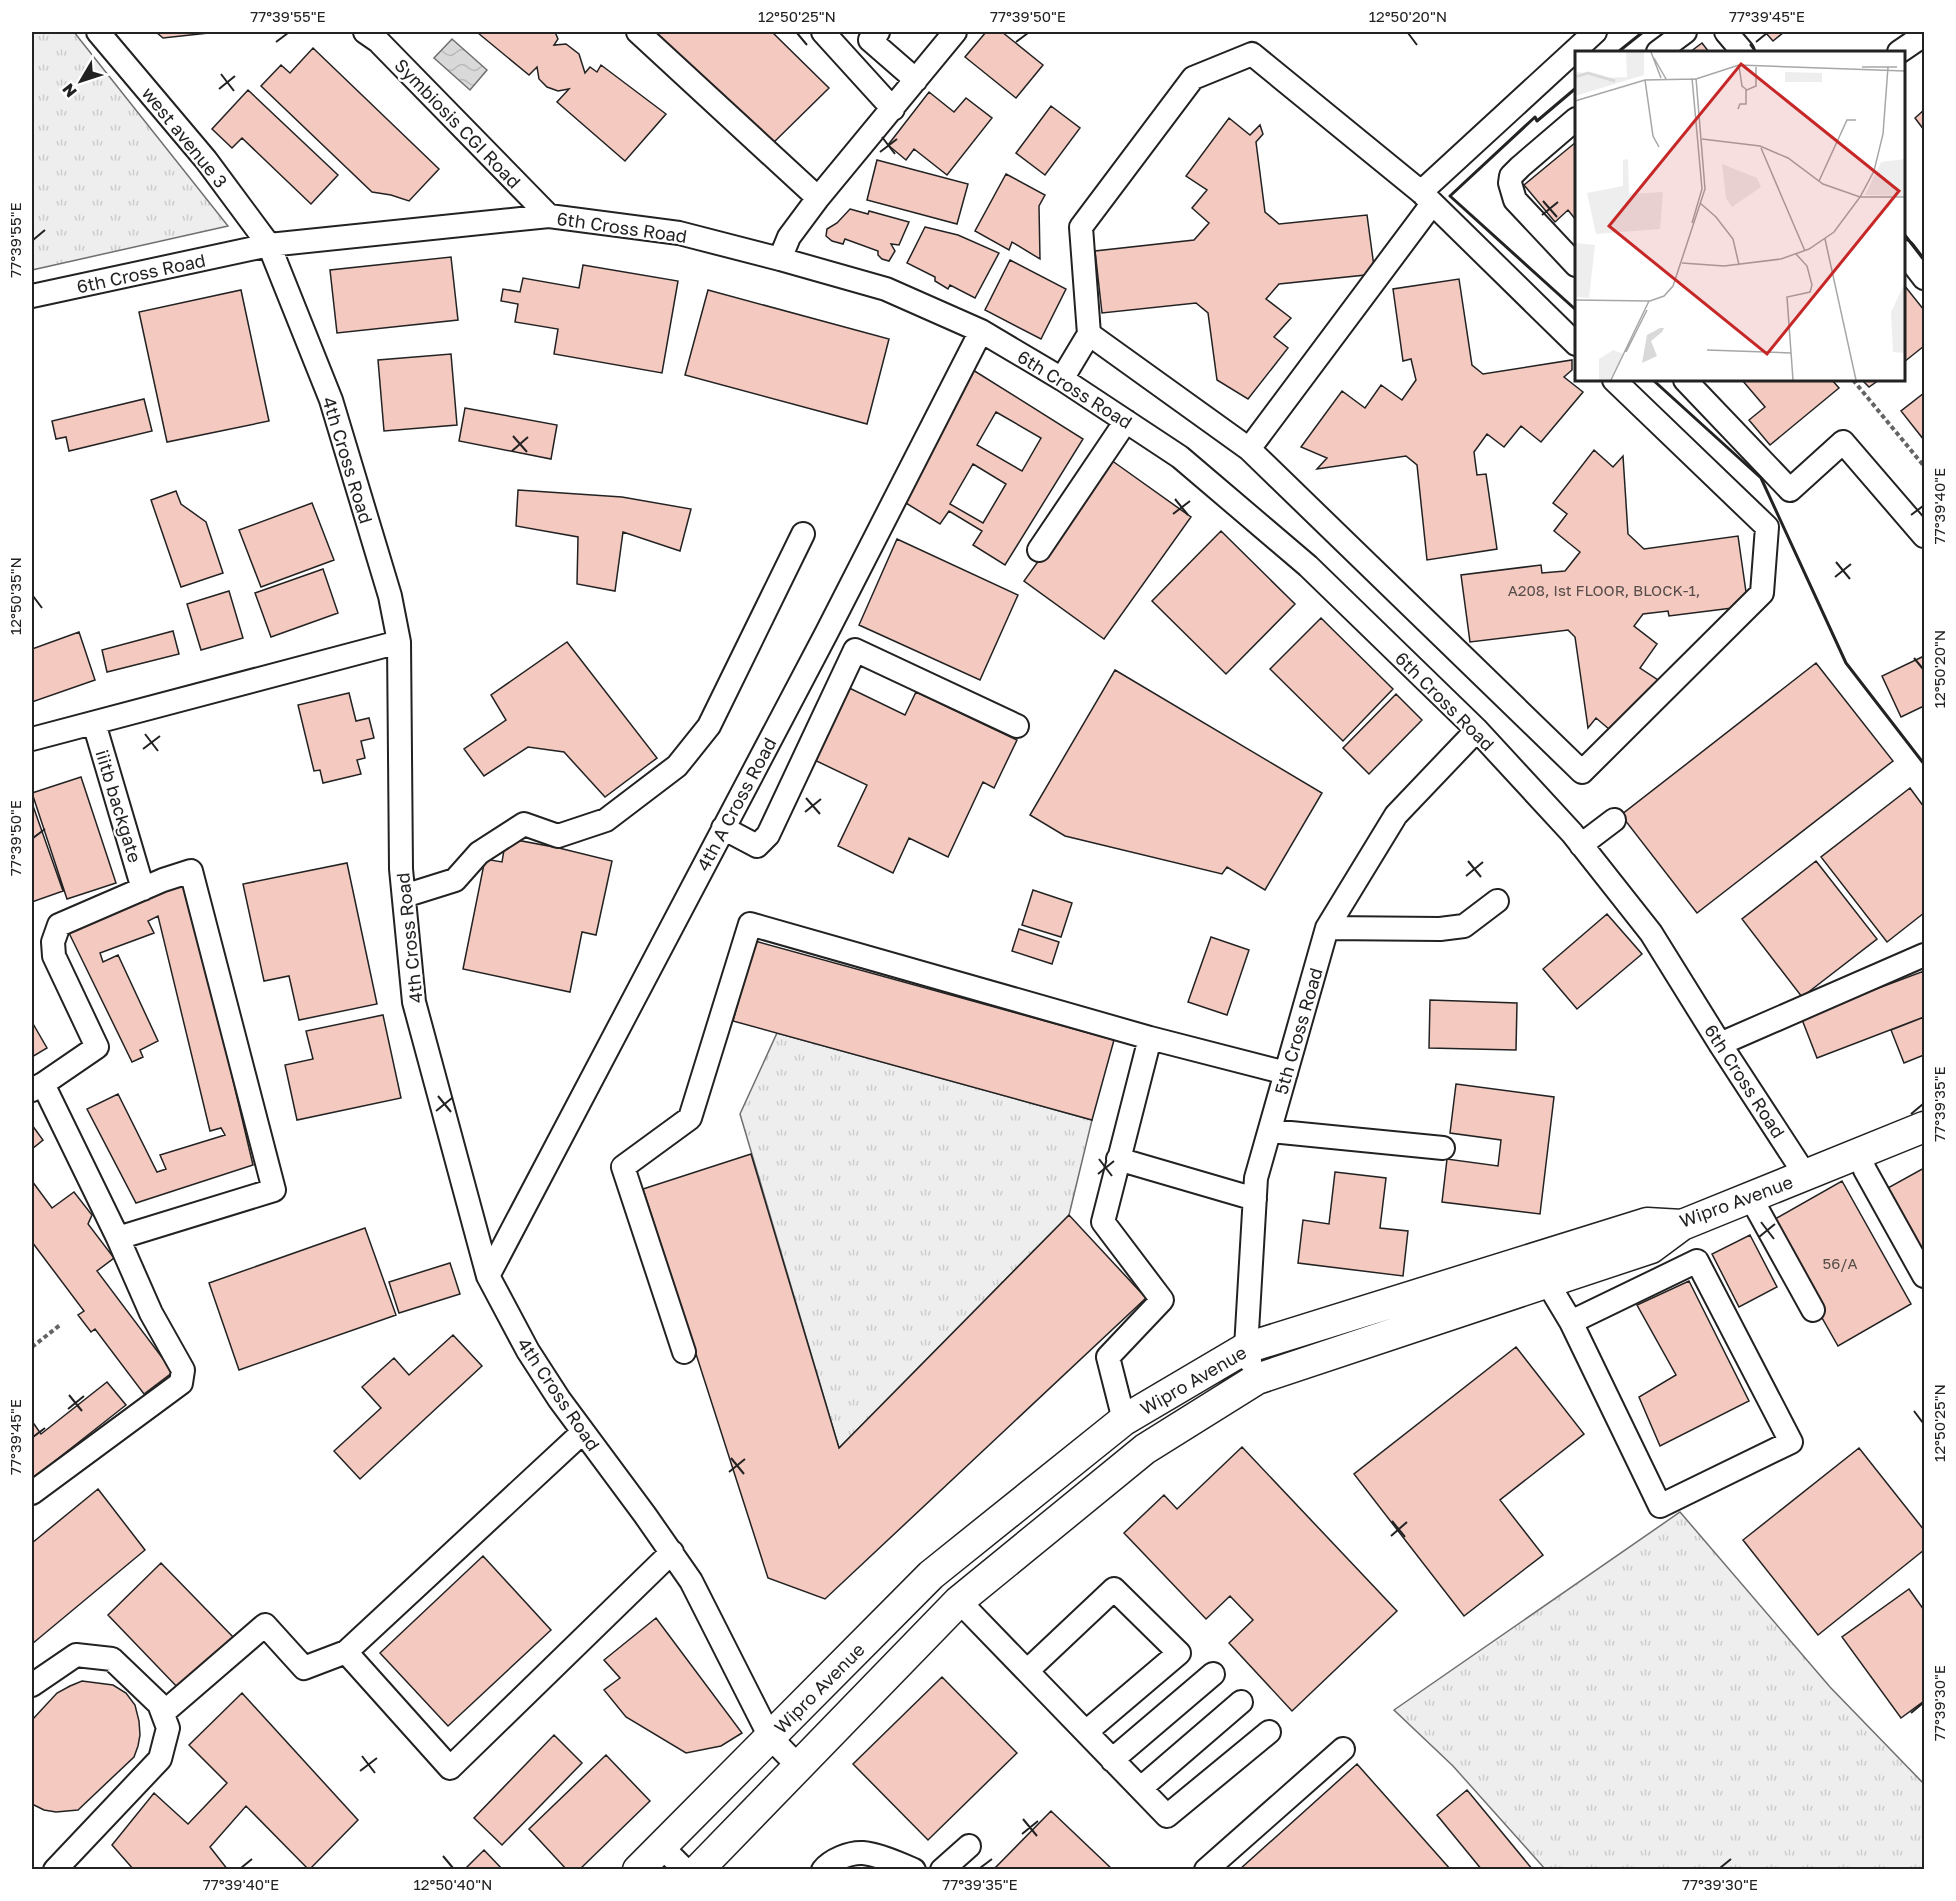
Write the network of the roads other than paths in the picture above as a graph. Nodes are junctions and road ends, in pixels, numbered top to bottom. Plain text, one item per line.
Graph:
1 (98, 32) edge
2 (638, 32) edge
3 (823, 32) edge
4 (955, 32) edge
5 (1595, 32) edge
6 (1685, 32) edge
7 (1726, 32) edge
8 (1924, 34) edge
9 (377, 35) edge
10 (874, 36) edge
11 (1576, 51) edge
12 (1659, 51) edge
13 (1742, 51) edge
14 (1900, 51) edge
15 (1575, 52) edge
16 (848, 60) junction
17 (916, 80) junction
18 (892, 109) junction
19 (1575, 120) edge
20 (818, 198) junction
21 (1426, 198) junction
22 (549, 216) junction
23 (269, 245) junction
24 (1905, 253) edge
25 (780, 259) junction
26 (1575, 264) edge
27 (1924, 278) edge
28 (32, 296) edge
29 (981, 331) junction
30 (1089, 334) junction
31 (1575, 343) edge
32 (1062, 379) junction
33 (1615, 381) edge
34 (1686, 381) edge
35 (1126, 421) junction
36 (1249, 449) junction
37 (803, 534) dead end
38 (1924, 536) edge
39 (1039, 550) dead end
40 (826, 634) junction
41 (399, 642) junction
42 (855, 650) junction
43 (94, 723) junction
44 (1017, 726) dead end
45 (1477, 730) junction
46 (32, 739) edge
47 (1614, 820) dead end
48 (723, 828) junction
49 (1581, 845) junction
50 (143, 889) junction
51 (404, 896) junction
52 (1497, 901) dead end
53 (1326, 928) junction
54 (1924, 955) edge
55 (1150, 1038) junction
56 (1720, 1044) junction
57 (1286, 1073) junction
58 (37, 1087) edge
59 (1924, 1127) edge
60 (1270, 1131) junction
61 (1443, 1148) dead end
62 (1859, 1154) junction
63 (1118, 1159) junction
64 (1806, 1176) junction
65 (1751, 1198) junction
66 (1255, 1199) junction
67 (1682, 1225) junction
68 (118, 1238) junction
69 (488, 1275) junction
70 (1924, 1276) edge
71 (1547, 1282) junction
72 (1813, 1310) dead end
73 (1571, 1322) junction
74 (1246, 1348) junction
75 (684, 1352) dead end
76 (1257, 1379) junction
77 (1124, 1420) junction
78 (583, 1432) junction
79 (32, 1493) edge
80 (672, 1552) junction
81 (958, 1601) junction
82 (346, 1652) junction
83 (1027, 1671) junction
84 (1214, 1674) dead end
85 (32, 1685) edge
86 (1241, 1702) dead end
87 (163, 1713) junction
88 (1086, 1732) junction
89 (1269, 1732) dead end
90 (770, 1737) junction
91 (1342, 1749) dead end
92 (1112, 1760) junction
93 (799, 1767) junction
94 (1141, 1788) junction
95 (661, 1846) junction
96 (969, 1846) dead end
97 (55, 1869) edge
98 (638, 1869) edge
99 (685, 1869) edge
100 (698, 1869) edge
101 (823, 1869) edge
102 (914, 1869) edge
103 (942, 1869) edge
104 (1206, 1869) edge

1 - 23 street, west avenue 3
2 - 20 street
3 - 16 street
4 - 17 street
5 - 11 street
6 - 12 street
7 - 13 street
8 - 14 street
9 - 22 street, Symbiosis CGI Road
10 - 16 street
10 - 17 street
15 - 21 street
16 - 18 street
17 - 18 street
18 - 20 street
19 - 26 street
20 - 25 street
21 - 30 street
21 - 31 street
21 - 36 street
22 - 23 street, 6th Cross Road
22 - 25 street, 6th Cross Road
23 - 28 street, 6th Cross Road
23 - 41 street, 4th Cross Road
24 - 27 street
25 - 29 street, 6th Cross Road
29 - 32 street, 6th Cross Road
29 - 40 street, 4th A Cross Road
30 - 32 street
30 - 36 street
32 - 35 street, 6th Cross Road
33 - 36 street
34 - 38 street
35 - 39 street
35 - 45 street, 6th Cross Road
37 - 51 street
40 - 42 street
40 - 48 street, 4th A Cross Road
41 - 43 street
41 - 51 street, 4th Cross Road
42 - 44 street
42 - 48 street
43 - 46 street
43 - 50 street, iiitb backgate
45 - 49 street, 6th Cross Road
45 - 53 street, 5th Cross Road
47 - 49 street
48 - 69 street, 4th A Cross Road
49 - 56 street, 6th Cross Road
50 - 58 street
50 - 68 street
51 - 69 street, 4th Cross Road
52 - 53 street
53 - 57 street, 5th Cross Road
54 - 56 street
55 - 57 street
55 - 63 street
55 - 75 street
56 - 64 street, 6th Cross Road
57 - 60 street, 5th Cross Road
58 - 68 street
59 - 62 main road, Wipro Avenue
60 - 61 street
60 - 66 street, 5th Cross Road
62 - 64 main road, Wipro Avenue
62 - 70 street
63 - 66 street
63 - 77 street
64 - 65 main road, Wipro Avenue
65 - 67 main road, Wipro Avenue
65 - 72 street
66 - 74 street, 5th Cross Road
67 - 71 main road, Wipro Avenue
67 - 74 main road, Wipro Avenue
68 - 79 street
69 - 78 street, 4th Cross Road
71 - 73 street
71 - 76 main road, Wipro Avenue
73 - 73 street
74 - 76 street, 5th Cross Road
74 - 77 main road, Wipro Avenue
76 - 81 main road, Wipro Avenue
77 - 90 main road, Wipro Avenue
78 - 80 street, 4th Cross Road
78 - 82 street
80 - 82 street
80 - 90 street, 4th Cross Road
81 - 83 street
81 - 93 main road, Wipro Avenue
82 - 87 street
83 - 88 street
83 - 88 street
84 - 92 street
85 - 87 street
86 - 94 street
87 - 97 street
88 - 92 street
89 - 94 street
90 - 93 street, 4th Cross Road
90 - 95 main road, Wipro Avenue
91 - 104 street
92 - 94 street
93 - 100 main road, Wipro Avenue
95 - 98 main road, Wipro Avenue
95 - 99 street
96 - 103 street
101 - 102 street

